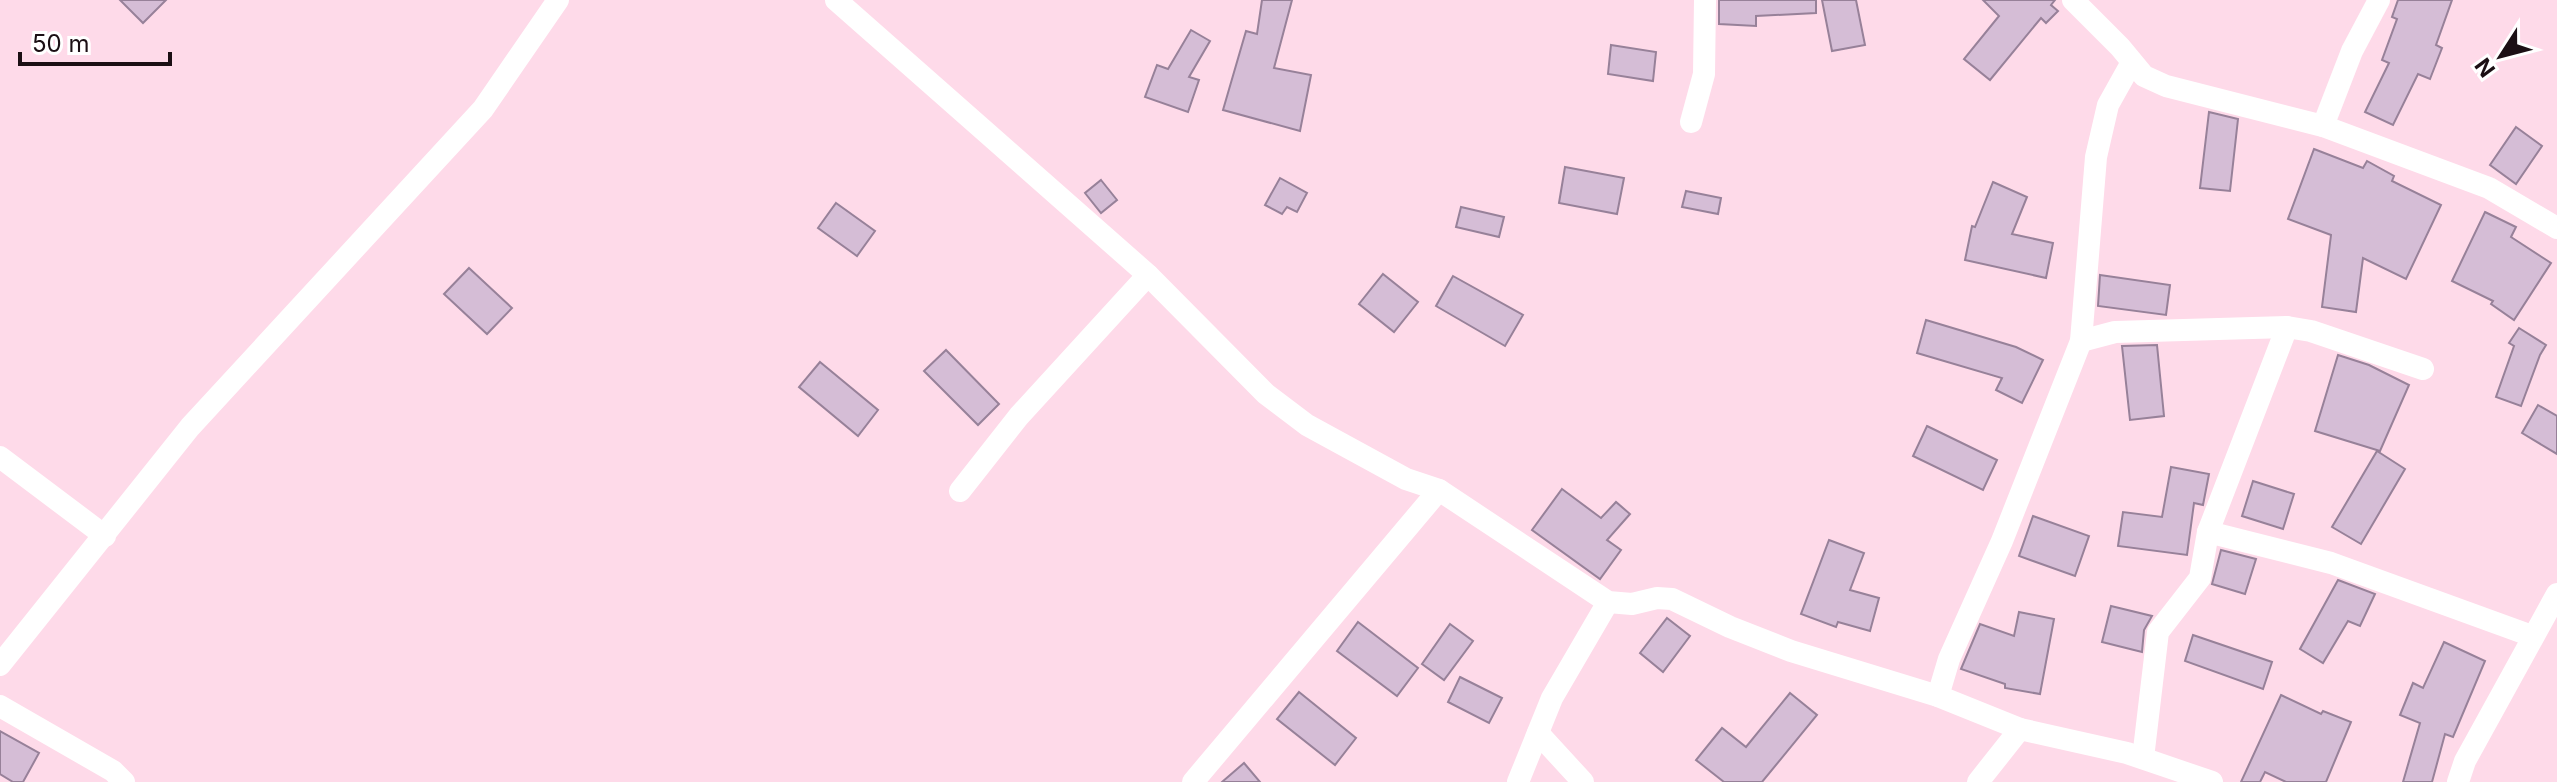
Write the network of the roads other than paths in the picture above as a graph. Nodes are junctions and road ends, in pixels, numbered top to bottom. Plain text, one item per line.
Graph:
1 (558, 0) edge
2 (836, 0) edge
3 (1705, 0) edge
4 (2073, 0) edge
5 (2379, 0) edge
6 (2132, 62) junction
7 (1691, 122) dead end
8 (2323, 126) junction
9 (2557, 228) edge
10 (1148, 275) junction
11 (2287, 327) junction
12 (2081, 341) junction
13 (2423, 369) dead end
14 (0, 457) edge
15 (1439, 490) junction
16 (960, 491) dead end
17 (2208, 532) junction
18 (105, 536) junction
19 (2557, 594) edge
20 (1608, 602) junction
21 (2532, 636) junction
22 (0, 665) edge
23 (1938, 696) junction
24 (0, 706) edge
25 (2020, 729) junction
26 (1538, 733) junction
27 (2143, 758) junction
28 (124, 782) edge
29 (1193, 782) edge
30 (1518, 782) edge
31 (1583, 782) edge
32 (1978, 782) edge
33 (2212, 782) edge
34 (2458, 782) edge

1 - 18 street
2 - 10 street
3 - 7 street
4 - 6 street
5 - 8 street
6 - 8 street
6 - 12 street
8 - 9 street
10 - 15 street
10 - 16 street
11 - 12 street
11 - 13 street
11 - 17 street
12 - 23 street
14 - 18 street
15 - 20 street
15 - 29 street
17 - 21 street
17 - 27 street
18 - 22 street
19 - 21 street
20 - 23 street
20 - 26 street
21 - 34 street
23 - 25 street
24 - 28 street
25 - 27 street
25 - 32 street
26 - 30 street
26 - 31 street
27 - 33 street

